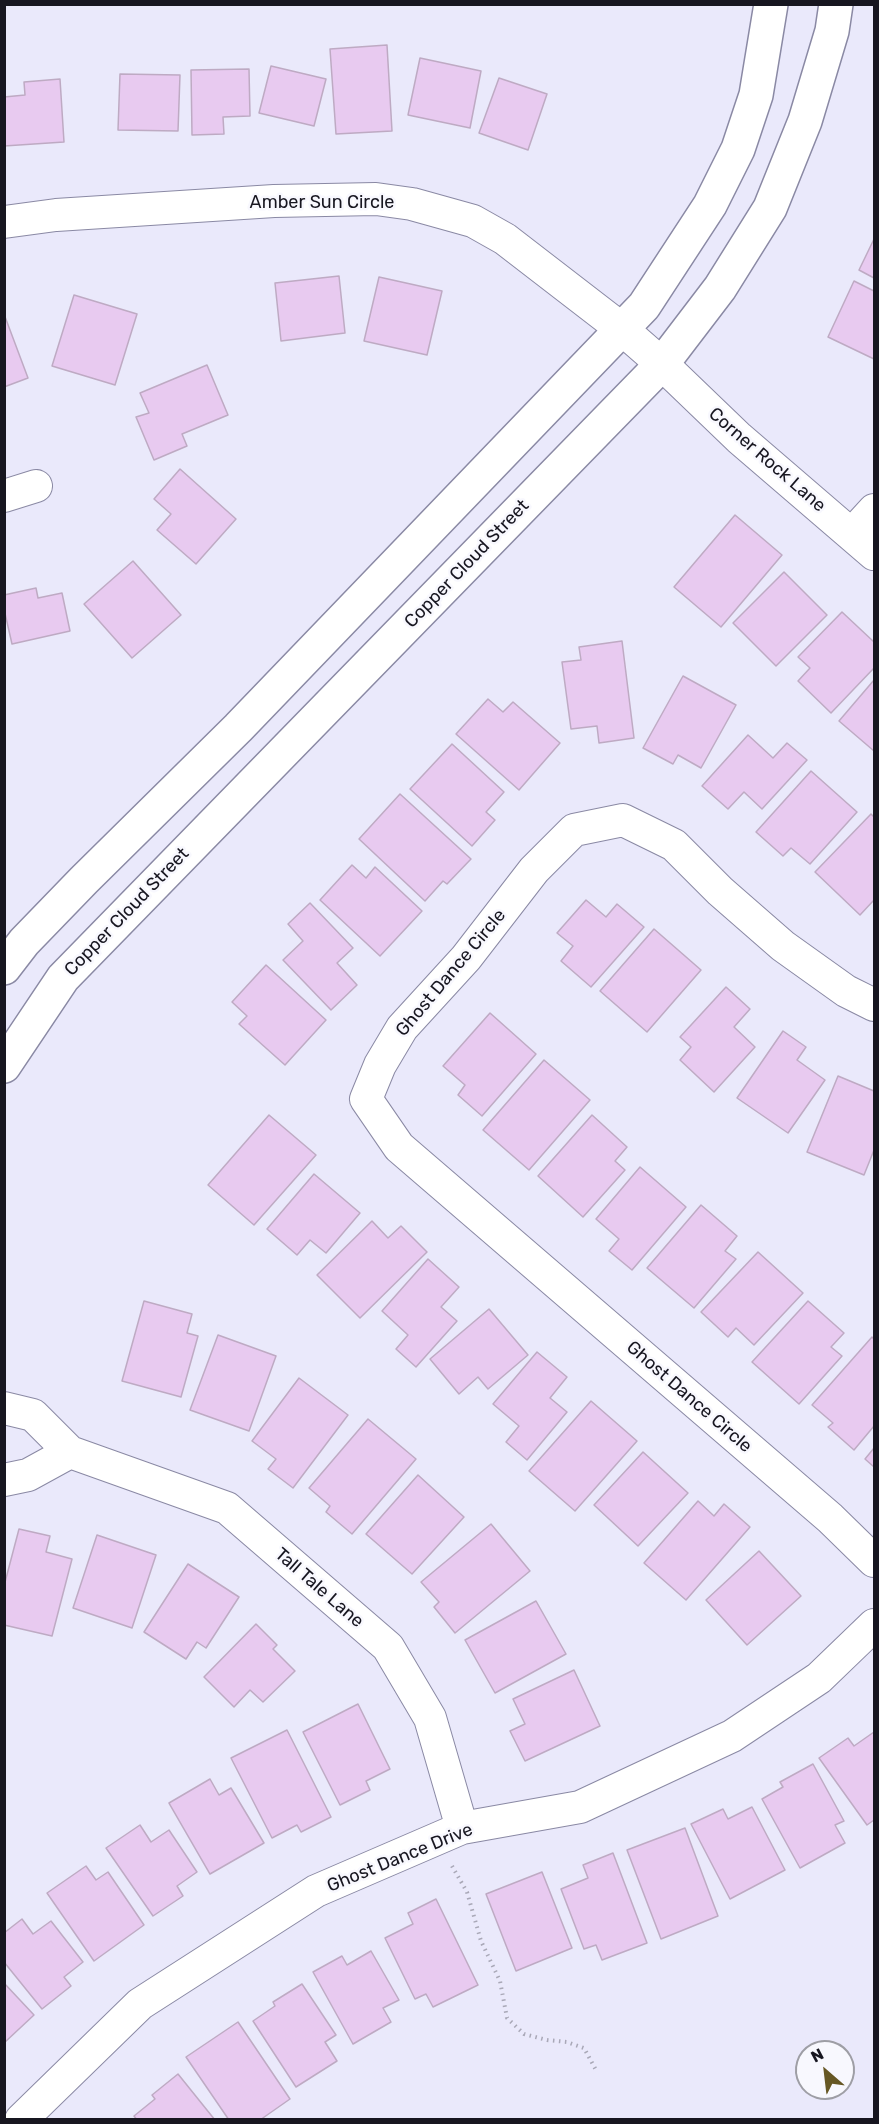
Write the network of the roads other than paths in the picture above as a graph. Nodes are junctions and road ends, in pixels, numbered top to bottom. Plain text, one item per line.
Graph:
1 (771, 4) edge
2 (836, 4) edge
3 (4, 222) edge
4 (623, 330) junction
5 (662, 364) junction
6 (36, 486) dead end
7 (4, 496) edge
8 (874, 510) edge
9 (863, 544) edge
10 (4, 968) edge
11 (874, 1005) edge
12 (4, 1066) edge
13 (4, 1408) edge
14 (70, 1452) junction
15 (4, 1480) edge
16 (874, 1561) edge
17 (874, 1625) edge
18 (449, 1834) junction
19 (21, 2120) edge

1 - 4 street
2 - 5 street, Copper Cloud Street
3 - 4 street, Amber Sun Circle
4 - 5 street, Amber Sun Circle
4 - 10 street
5 - 9 street, Corner Rock Lane
5 - 12 street, Copper Cloud Street
6 - 7 street
8 - 9 street
11 - 16 street, Ghost Dance Circle
13 - 14 street, Tall Tale Lane
14 - 15 street
14 - 18 street, Tall Tale Lane
17 - 18 street, Ghost Dance Drive
18 - 19 street, Ghost Dance Drive

